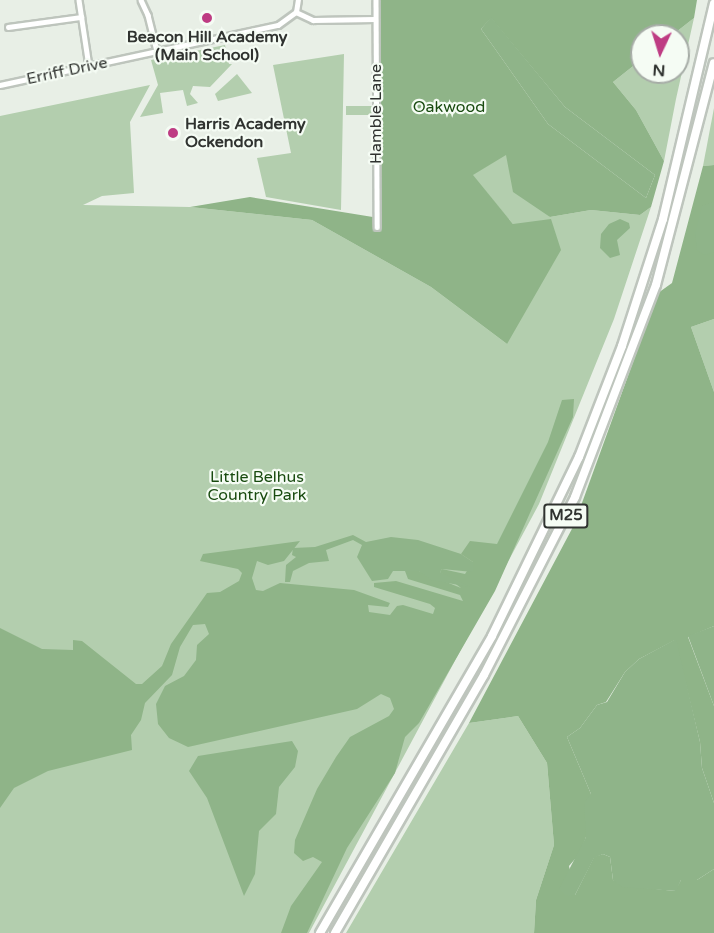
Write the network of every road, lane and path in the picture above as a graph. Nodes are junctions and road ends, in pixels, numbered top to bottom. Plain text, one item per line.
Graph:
1 (79, 0) edge
2 (141, 0) edge
3 (298, 0) edge
4 (375, 0) edge
5 (714, 4) edge
6 (296, 12) junction
7 (81, 17) junction
8 (375, 19) junction
9 (8, 27) dead end
10 (157, 51) junction
11 (714, 63) edge
12 (89, 66) junction
13 (0, 85) edge
14 (376, 227) dead end
15 (320, 933) edge
16 (335, 933) edge

1 - 7 street
2 - 10 street
3 - 6 street
4 - 8 street, Hamble Lane
5 - 15 highway, M25
6 - 8 street
6 - 10 street, Erriff Drive
7 - 9 street
7 - 12 street
8 - 14 street, Hamble Lane
10 - 12 street, Erriff Drive
11 - 16 highway, M25
12 - 13 street, Erriff Drive

